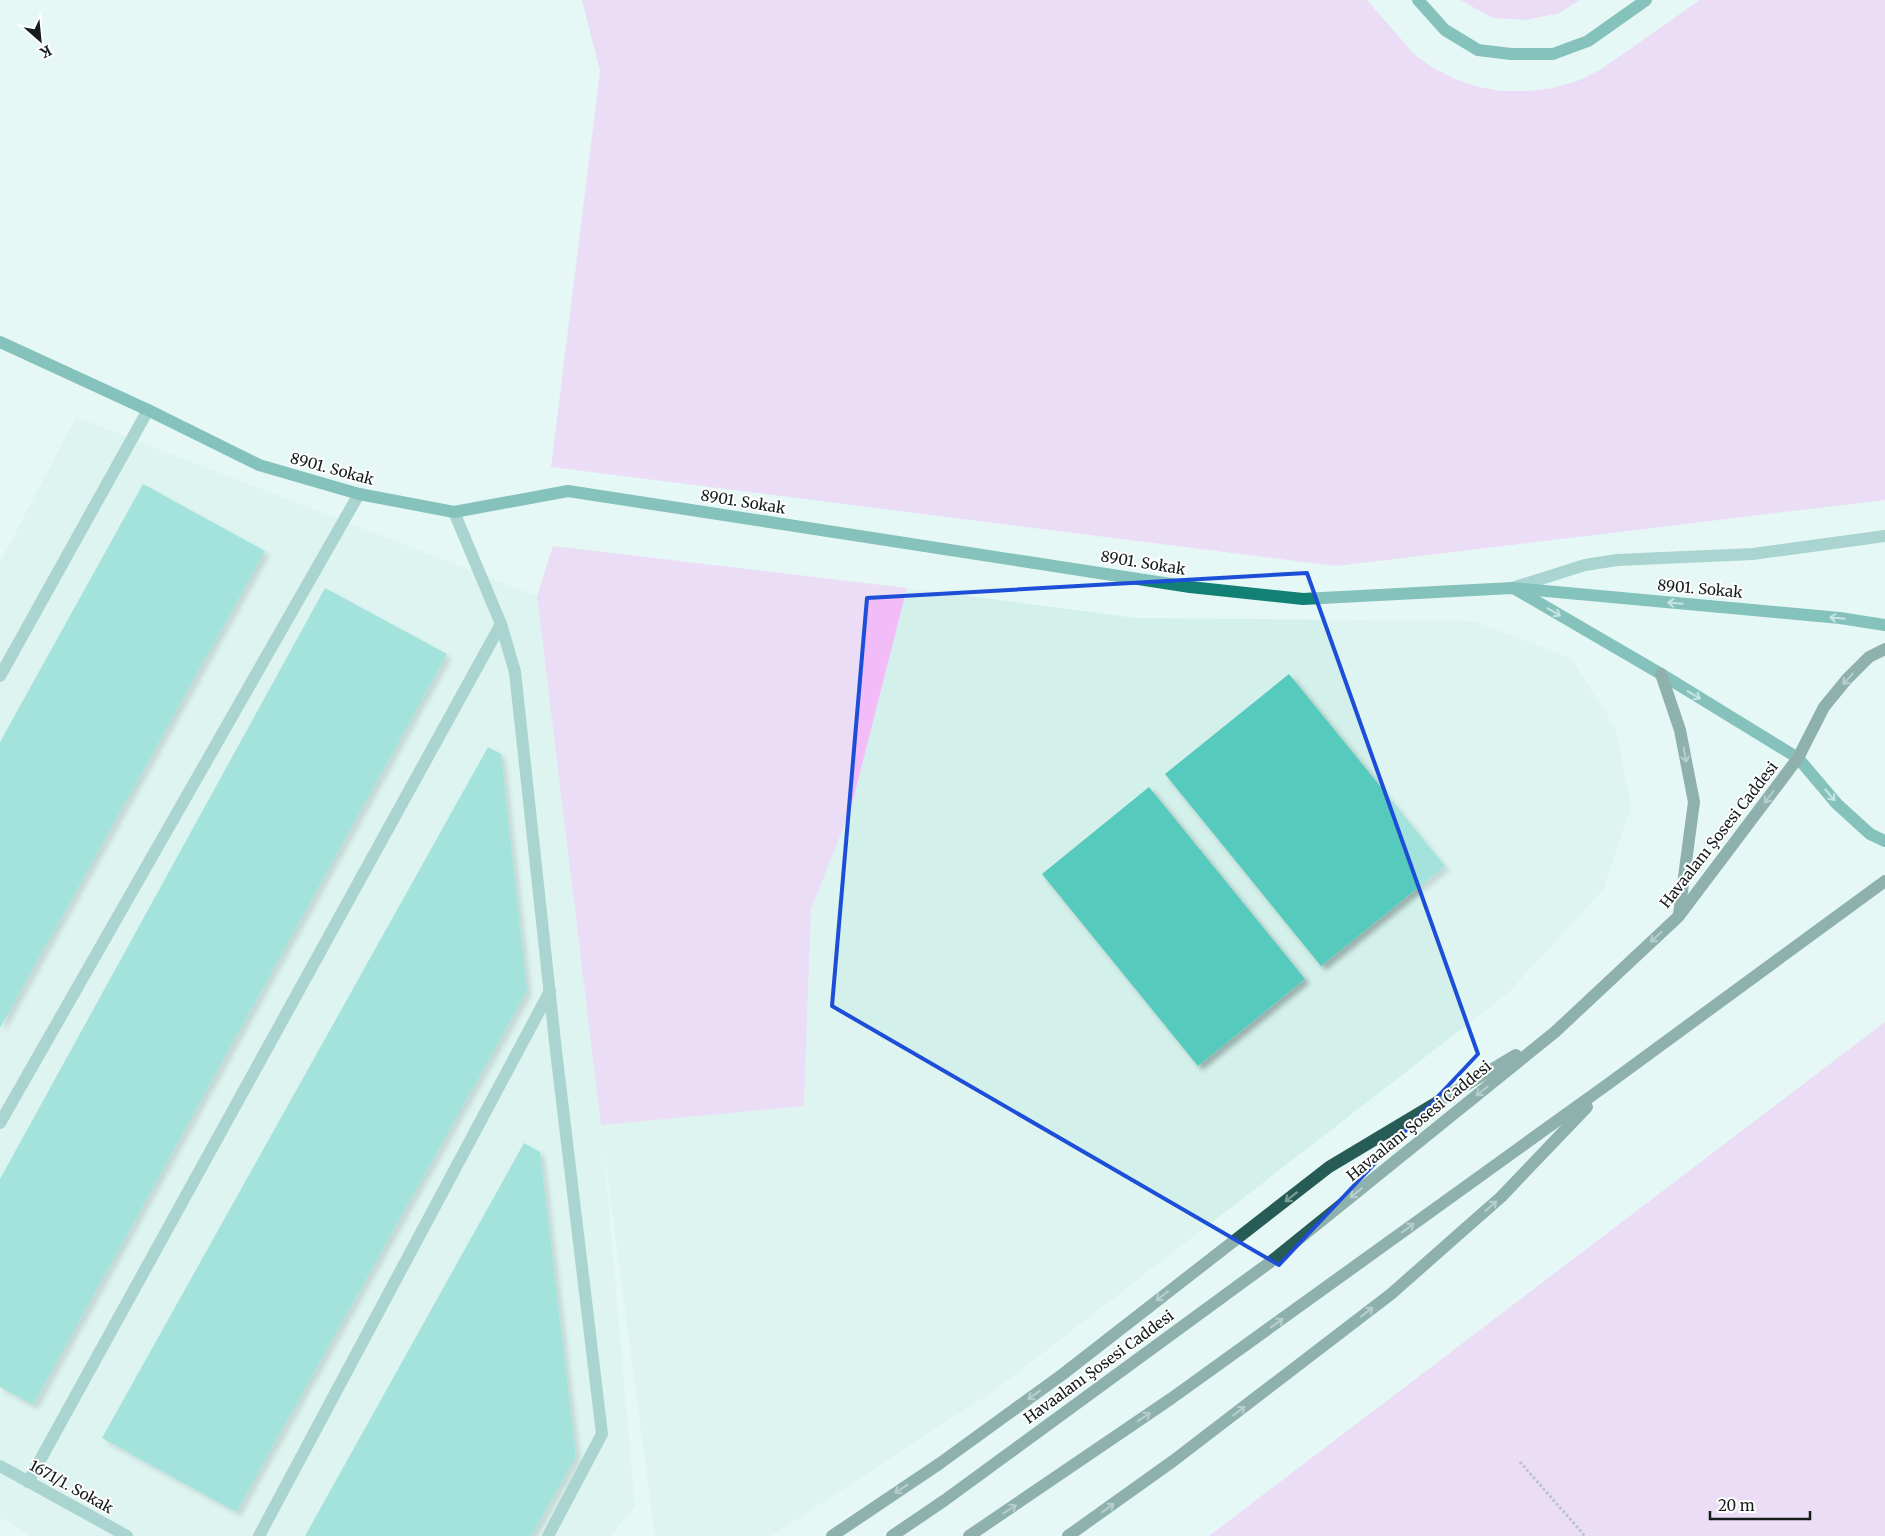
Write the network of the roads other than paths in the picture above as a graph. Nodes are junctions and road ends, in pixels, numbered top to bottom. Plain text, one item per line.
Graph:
1 (1418, 0) edge
2 (1646, 0) edge
3 (0, 342) edge
4 (148, 410) junction
5 (359, 494) junction
6 (454, 512) junction
7 (1885, 536) edge
8 (1512, 588) junction
9 (500, 624) junction
10 (1885, 625) edge
11 (1885, 649) edge
12 (1661, 674) junction
13 (0, 676) edge
14 (1798, 758) junction
15 (1885, 841) edge
16 (1885, 881) edge
17 (1679, 916) junction
18 (550, 991) junction
19 (1555, 1032) junction
20 (1608, 1084) junction
21 (0, 1123) edge
22 (0, 1466) edge
23 (28, 1482) junction
24 (127, 1536) edge
25 (259, 1536) edge
26 (548, 1536) edge
27 (832, 1536) edge
28 (892, 1536) edge
29 (969, 1536) edge
30 (1068, 1536) edge

1 - 2 street
3 - 4 street, 8901. Sokak
4 - 5 street, 8901. Sokak
4 - 13 street
5 - 6 street, 8901. Sokak
5 - 21 street
6 - 8 street, 8901. Sokak
6 - 9 street
7 - 8 street
10 -> 8 street, 8901. Sokak
8 -> 12 street
9 - 18 street
9 - 23 street
11 -> 14 main road, Havaalanı Şosesi Caddesi
12 -> 14 street
12 -> 17 main road
14 -> 15 street
14 -> 17 main road, Havaalanı Şosesi Caddesi
16 - 20 main road
17 -> 19 main road, Havaalanı Şosesi Caddesi
18 - 25 street
18 - 26 street
19 -> 27 main road
19 -> 28 main road, Havaalanı Şosesi Caddesi
29 -> 20 main road
30 -> 20 main road
22 - 23 street, 1671/1. Sokak
23 - 24 street, 1671/1. Sokak

